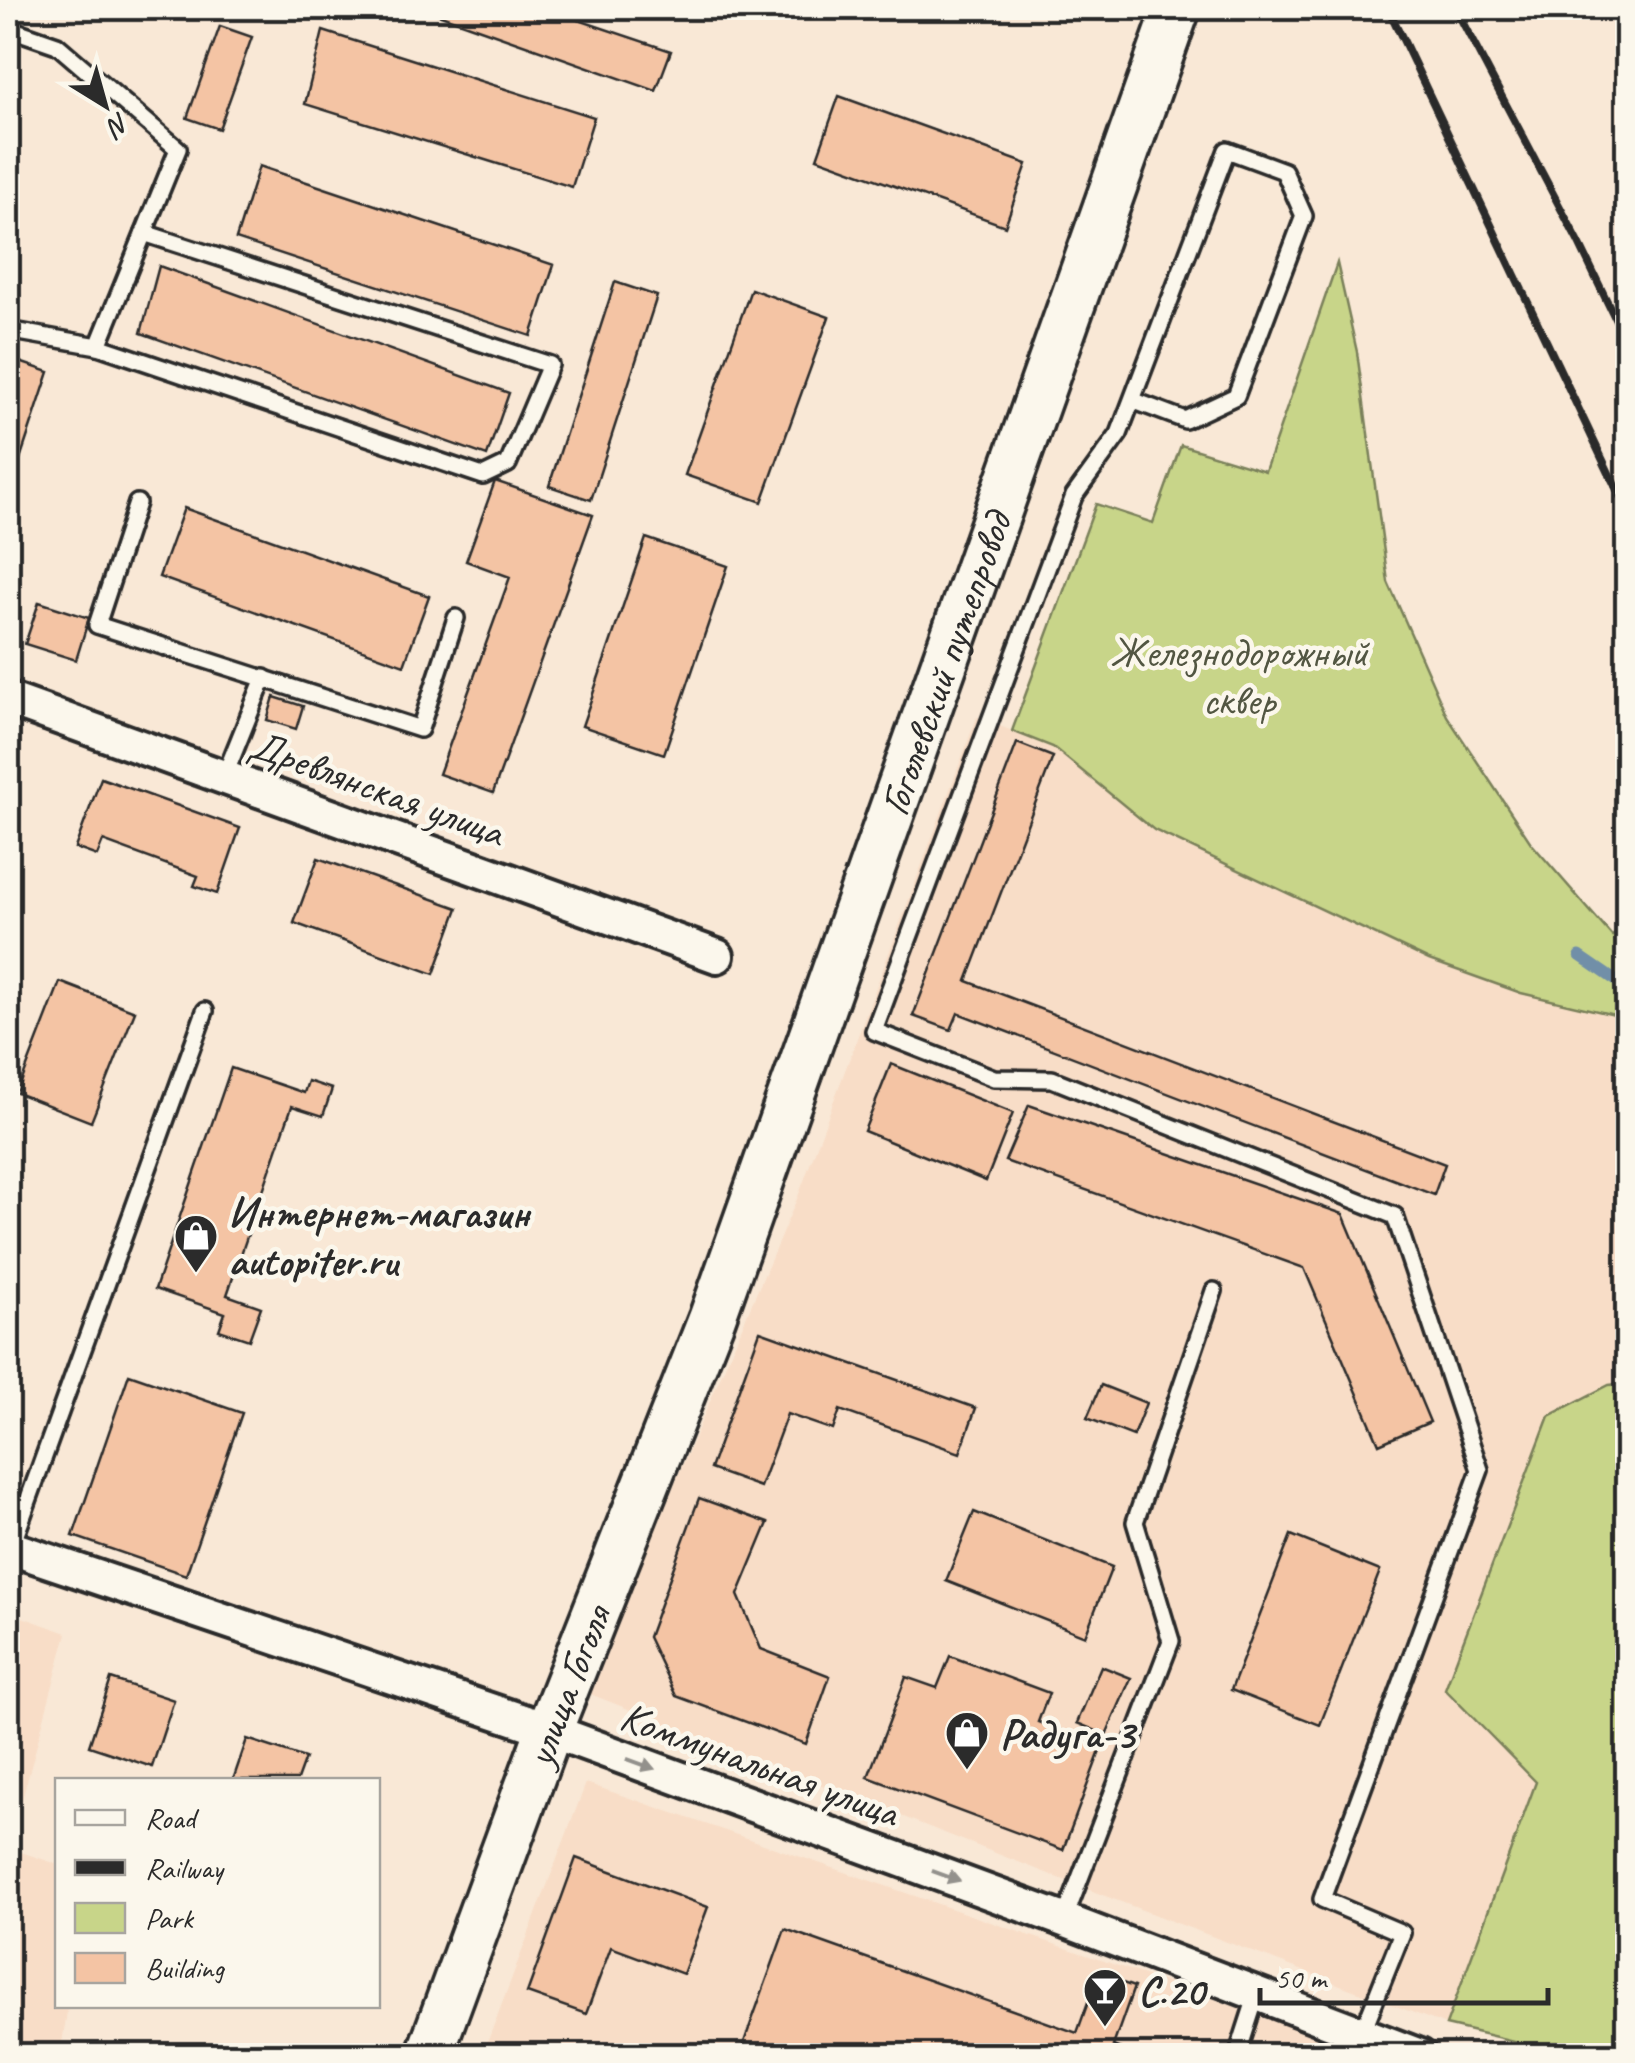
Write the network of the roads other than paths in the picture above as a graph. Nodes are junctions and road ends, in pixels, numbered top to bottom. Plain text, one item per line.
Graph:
1 (1177, 8) edge
2 (8, 28) edge
3 (144, 233) junction
4 (8, 330) edge
5 (98, 346) junction
6 (1132, 400) junction
7 (136, 503) dead end
8 (456, 618) dead end
9 (264, 678) junction
10 (8, 699) edge
11 (224, 777) junction
12 (717, 956) dead end
13 (204, 1011) dead end
14 (1214, 1292) dead end
15 (712, 1318) joint
16 (9, 1548) edge
17 (550, 1730) junction
18 (1064, 1920) junction
19 (1257, 1994) junction
20 (1362, 2033) junction
21 (429, 2056) edge
22 (1237, 2056) edge
23 (1420, 2056) edge

1 - 15 main road, Гоголевский путепровод
2 - 3 lane
3 - 5 lane
3 - 5 lane
4 - 5 lane
6 - 6 lane
6 - 20 lane
7 - 9 lane
8 - 9 lane
9 - 11 lane
10 - 11 street, Древлянская улица
11 - 12 street, Древлянская улица
13 - 16 lane
14 - 18 lane
15 - 17 main road, улица Гоголя
16 - 17 street, Коммунальная улица
17 -> 18 street, Коммунальная улица
17 - 21 main road, улица Гоголя
18 - 19 street, Коммунальная улица
19 - 20 street, Коммунальная улица
19 - 22 lane
20 - 23 street, Коммунальная улица

